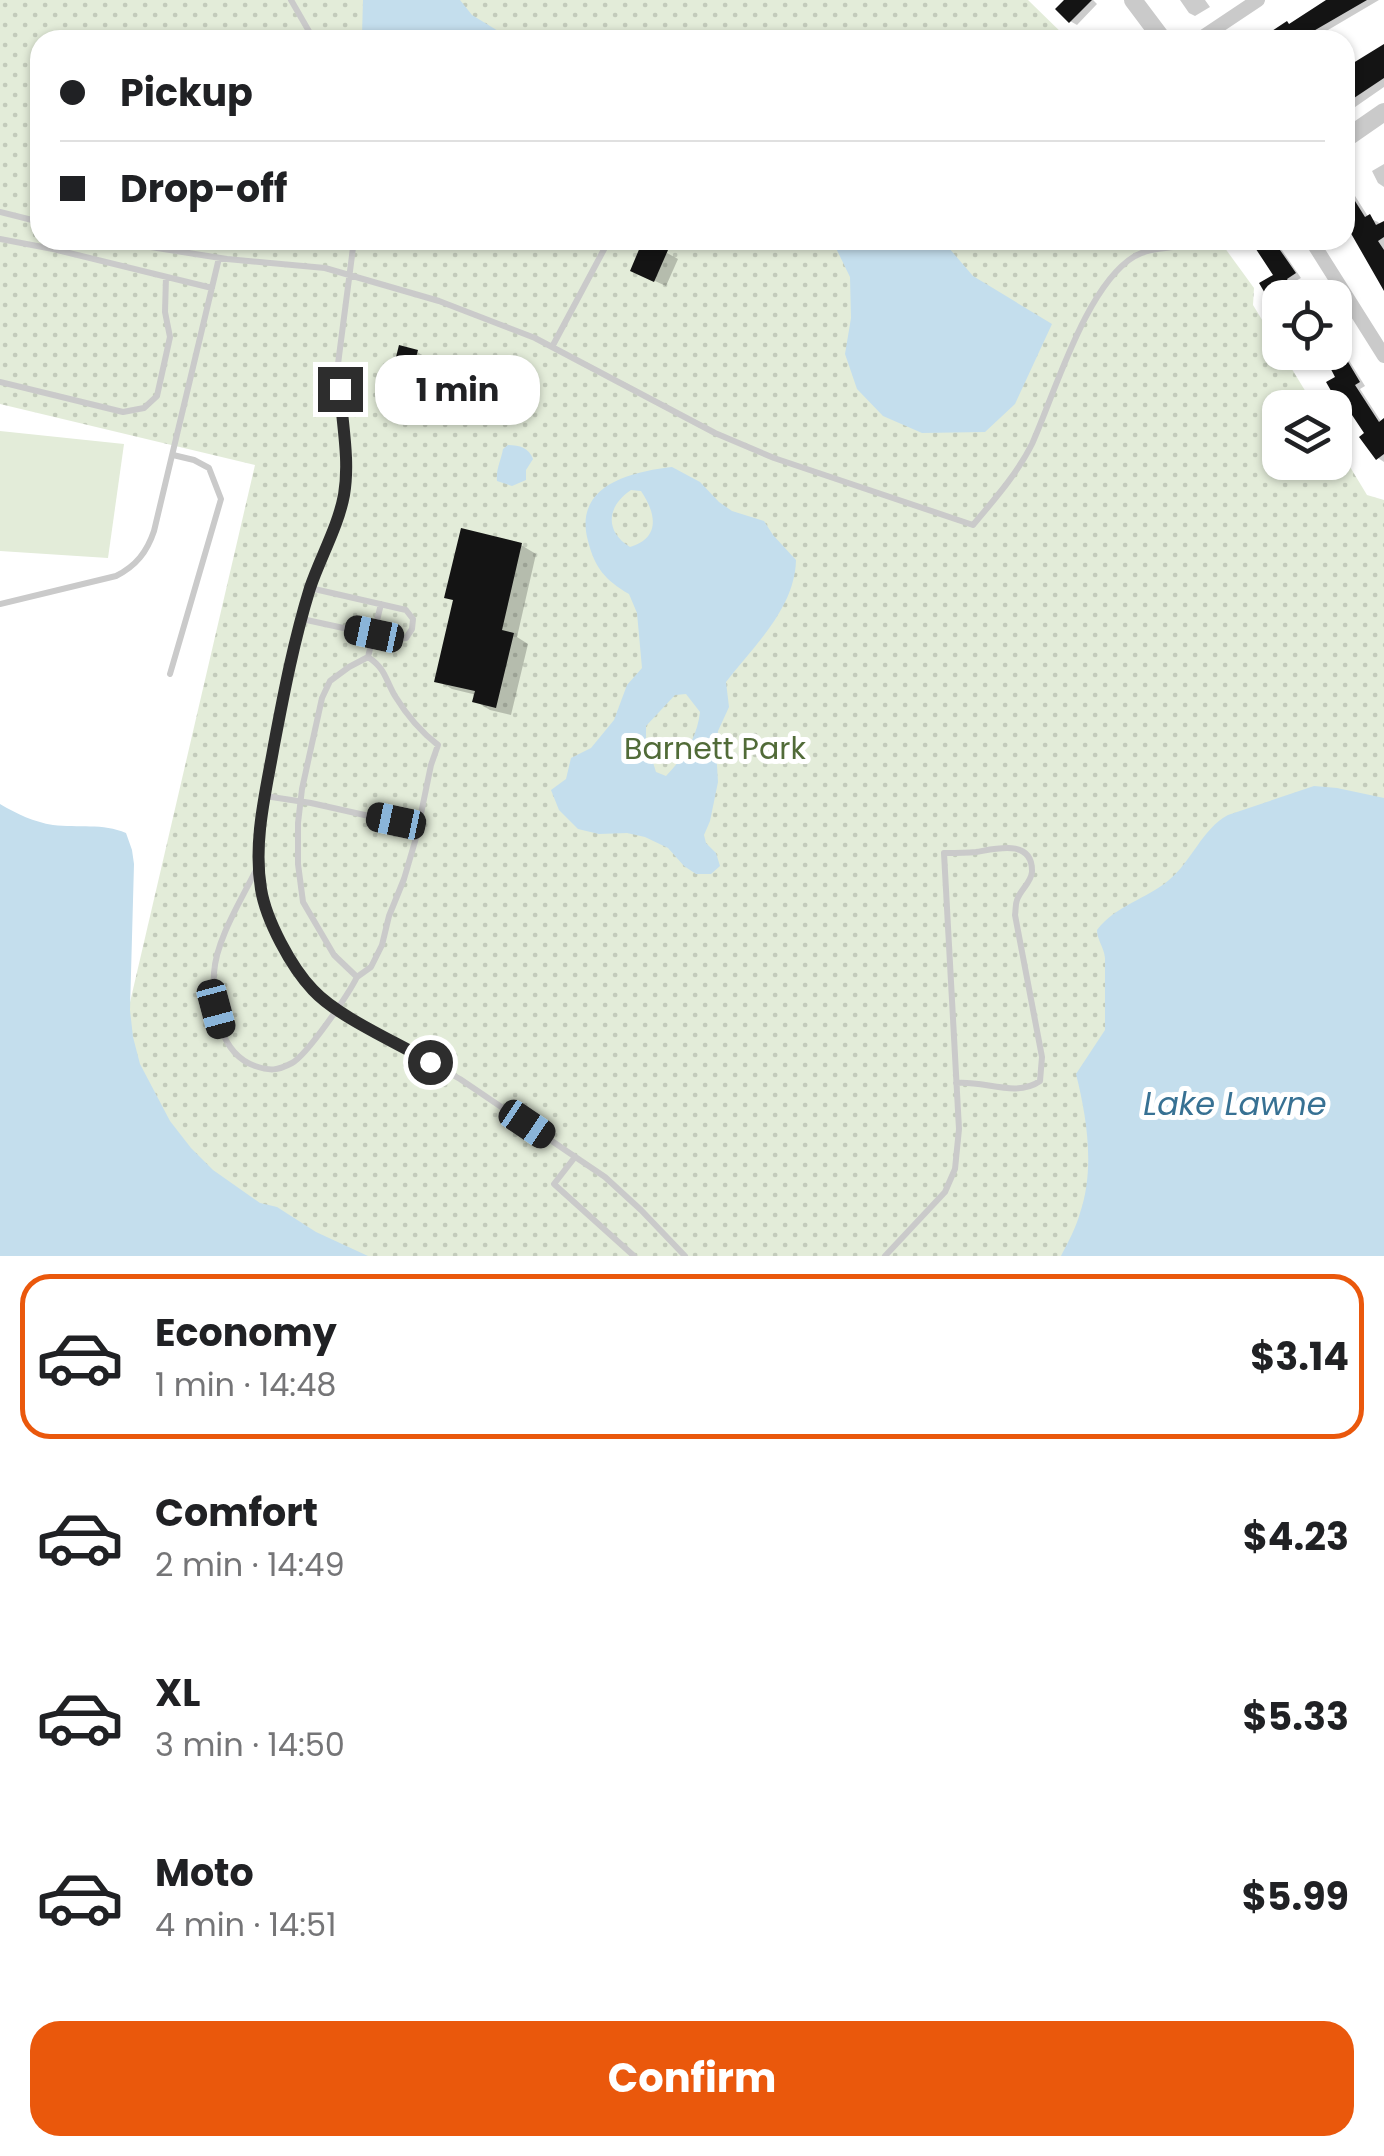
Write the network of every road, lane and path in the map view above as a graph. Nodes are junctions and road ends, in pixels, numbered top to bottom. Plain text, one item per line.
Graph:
1 (291, 0) edge
2 (1133, 0) edge
3 (1258, 0) edge
4 (308, 30) edge
5 (1156, 30) edge
6 (1213, 30) edge
7 (1384, 112) edge
8 (1355, 132) edge
9 (0, 212) edge
10 (30, 220) edge
11 (0, 239) edge
12 (30, 245) edge
13 (57, 250) edge
14 (169, 250) edge
15 (352, 250) edge
16 (604, 250) edge
17 (1149, 250) edge
18 (1317, 250) edge
19 (220, 258) junction
20 (348, 274) junction
21 (166, 277) junction
22 (212, 288) junction
23 (1384, 322) edge
24 (1370, 331) junction
25 (552, 346) junction
26 (1384, 356) edge
27 (0, 382) edge
28 (172, 455) junction
29 (310, 588) junction
30 (0, 604) edge
31 (381, 604) junction
32 (302, 619) junction
33 (374, 634) junction
34 (368, 657) junction
35 (170, 674) dead end
36 (265, 796) junction
37 (300, 801) junction
38 (418, 827) junction
39 (258, 865) junction
40 (358, 978) junction
41 (338, 1010) junction
42 (956, 1083) junction
43 (575, 1157) junction
44 (682, 1255) edge
45 (634, 1256) edge
46 (885, 1256) edge

1 - 4 lane
2 - 5 street
3 - 6 street
7 - 8 street
9 - 10 lane
11 - 12 lane
13 - 21 lane
14 - 19 lane
15 - 20 lane
16 - 25 lane
17 - 25 lane
18 - 24 street
19 - 20 lane
19 - 22 lane
20 - 25 lane
20 - 29 lane
21 - 22 lane
21 - 27 lane
22 - 28 lane
23 - 24 street
24 - 26 street
28 - 30 lane
28 - 35 lane
29 - 31 lane
29 - 32 lane
31 - 33 lane
31 - 33 lane
32 - 33 lane
32 - 36 lane
33 - 34 lane
34 - 37 lane
34 - 38 lane
36 - 37 lane
36 - 39 lane
37 - 38 lane
37 - 40 lane
38 - 40 lane
39 - 41 lane
39 - 41 lane
40 - 41 lane
41 - 43 lane
42 - 42 lane
42 - 46 lane
43 - 44 lane
43 - 45 lane

